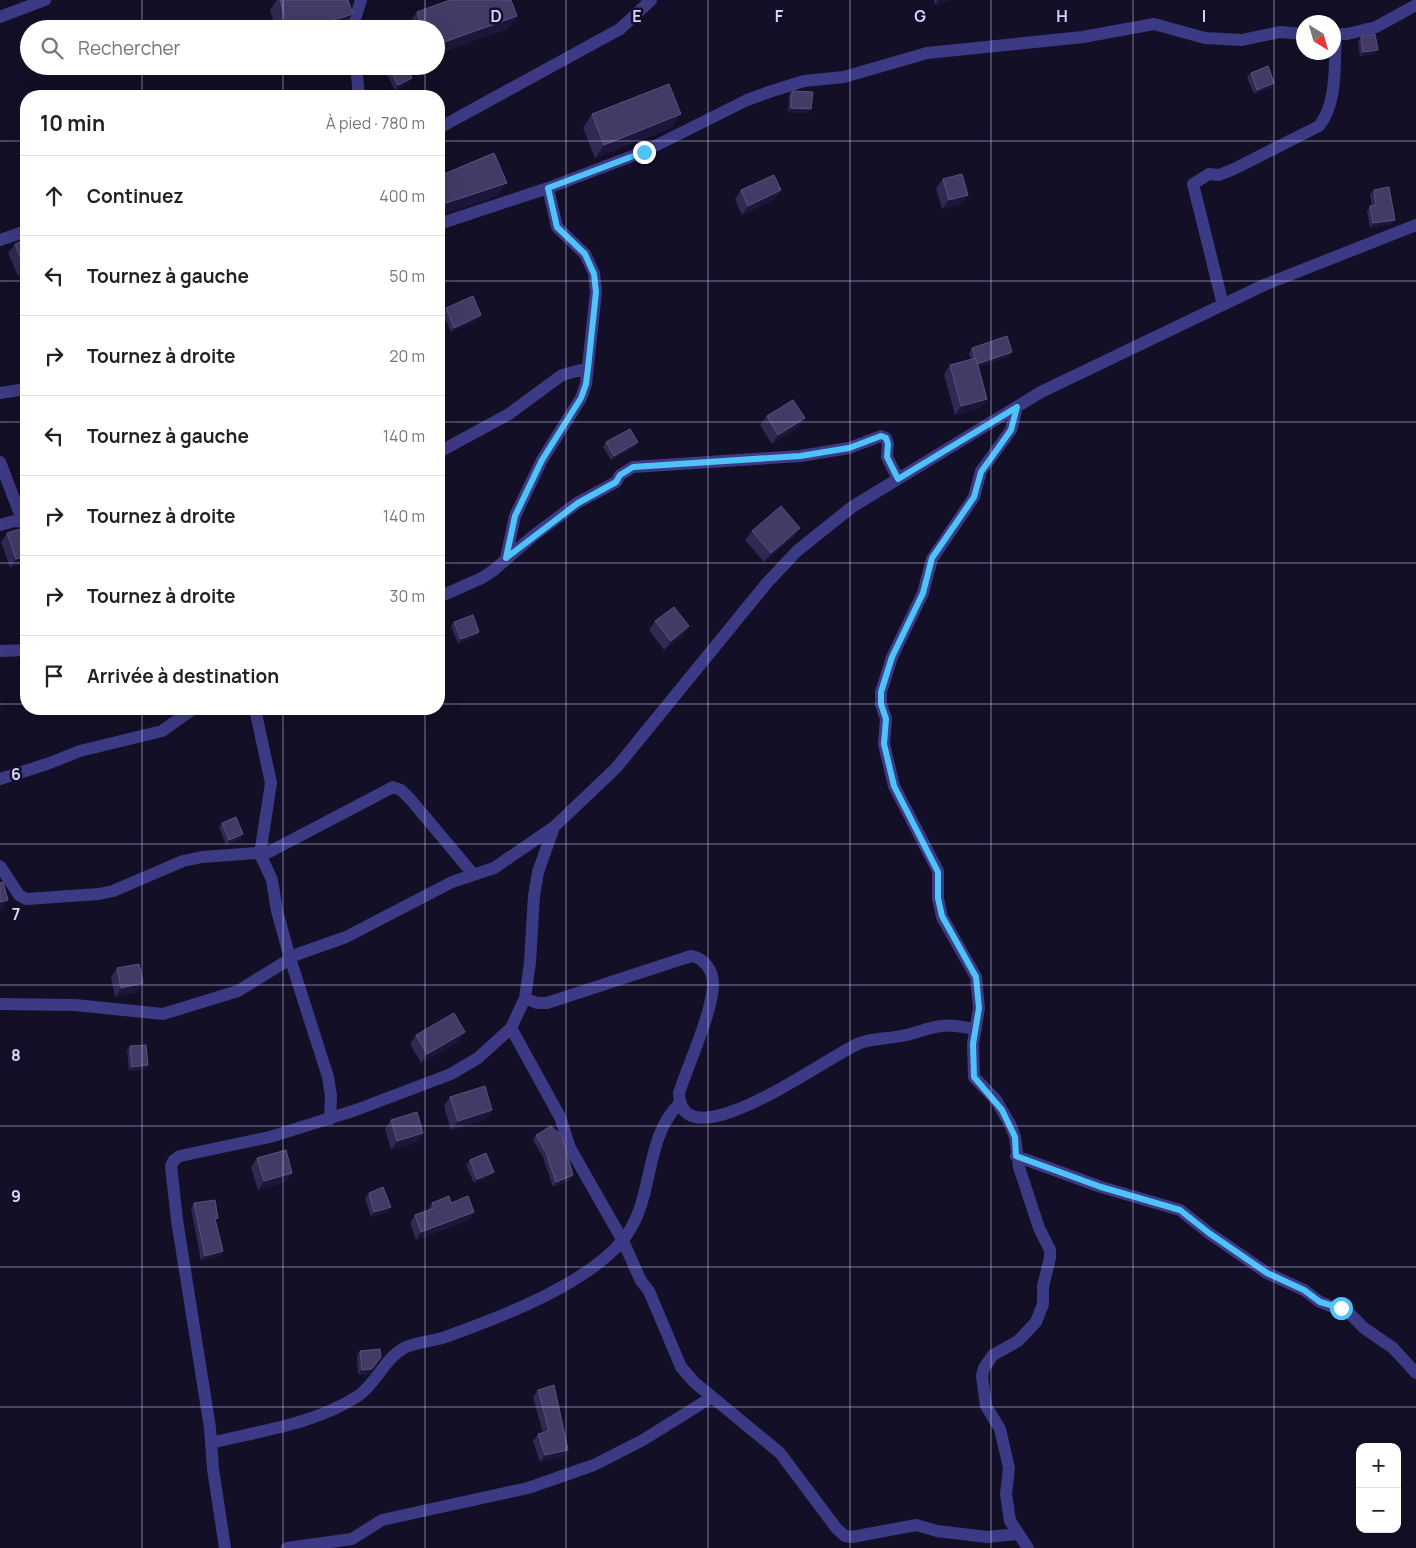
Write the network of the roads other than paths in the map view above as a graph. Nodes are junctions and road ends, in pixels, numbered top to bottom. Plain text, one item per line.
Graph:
1 (46, 0) edge
2 (361, 0) edge
3 (651, 0) edge
4 (1416, 5) edge
5 (0, 18) edge
6 (355, 20) edge
7 (1296, 33) edge
8 (1341, 33) edge
9 (1334, 60) edge
10 (357, 75) edge
11 (358, 90) edge
12 (445, 125) edge
13 (548, 188) junction
14 (445, 222) edge
15 (1416, 225) edge
16 (20, 233) edge
17 (0, 240) edge
18 (1223, 305) junction
19 (588, 368) junction
20 (20, 390) edge
21 (0, 393) edge
22 (1017, 407) junction
23 (445, 449) edge
24 (0, 462) edge
25 (898, 479) junction
26 (20, 512) edge
27 (20, 522) edge
28 (0, 525) edge
29 (506, 558) junction
30 (445, 593) edge
31 (20, 650) edge
32 (0, 651) edge
33 (182, 715) edge
34 (256, 715) edge
35 (0, 779) edge
36 (554, 827) junction
37 (260, 854) junction
38 (0, 866) edge
39 (473, 874) junction
40 (290, 958) junction
41 (525, 998) junction
42 (0, 1004) edge
43 (511, 1028) junction
44 (976, 1029) junction
45 (679, 1104) junction
46 (330, 1119) junction
47 (1016, 1156) junction
48 (623, 1241) junction
49 (1416, 1373) edge
50 (712, 1397) junction
51 (211, 1444) junction
52 (1019, 1534) junction
53 (225, 1548) edge
54 (287, 1548) edge
55 (1028, 1548) edge

1 - 5 street
2 - 6 street
3 - 12 street
4 - 8 street
7 - 13 street
9 - 18 street
10 - 11 street
13 - 14 street
13 - 19 street
15 - 18 street
16 - 17 street
18 - 22 street
19 - 23 street
19 - 29 street
20 - 21 street
22 - 25 street
22 - 44 street
24 - 26 street
25 - 29 street
25 - 36 street
27 - 28 street
29 - 30 street
31 - 32 street
33 - 35 street
34 - 37 street
36 - 39 street
36 - 41 street
37 - 38 street
37 - 39 street
37 - 40 street
39 - 40 street
40 - 42 street
40 - 46 street
41 - 43 street
41 - 45 street
43 - 46 street
43 - 48 street
44 - 45 street
44 - 47 street
45 - 48 street
46 - 51 street
47 - 49 street
47 - 52 street
48 - 50 street
48 - 51 street
50 - 52 street
50 - 54 street
51 - 53 street
52 - 55 street

